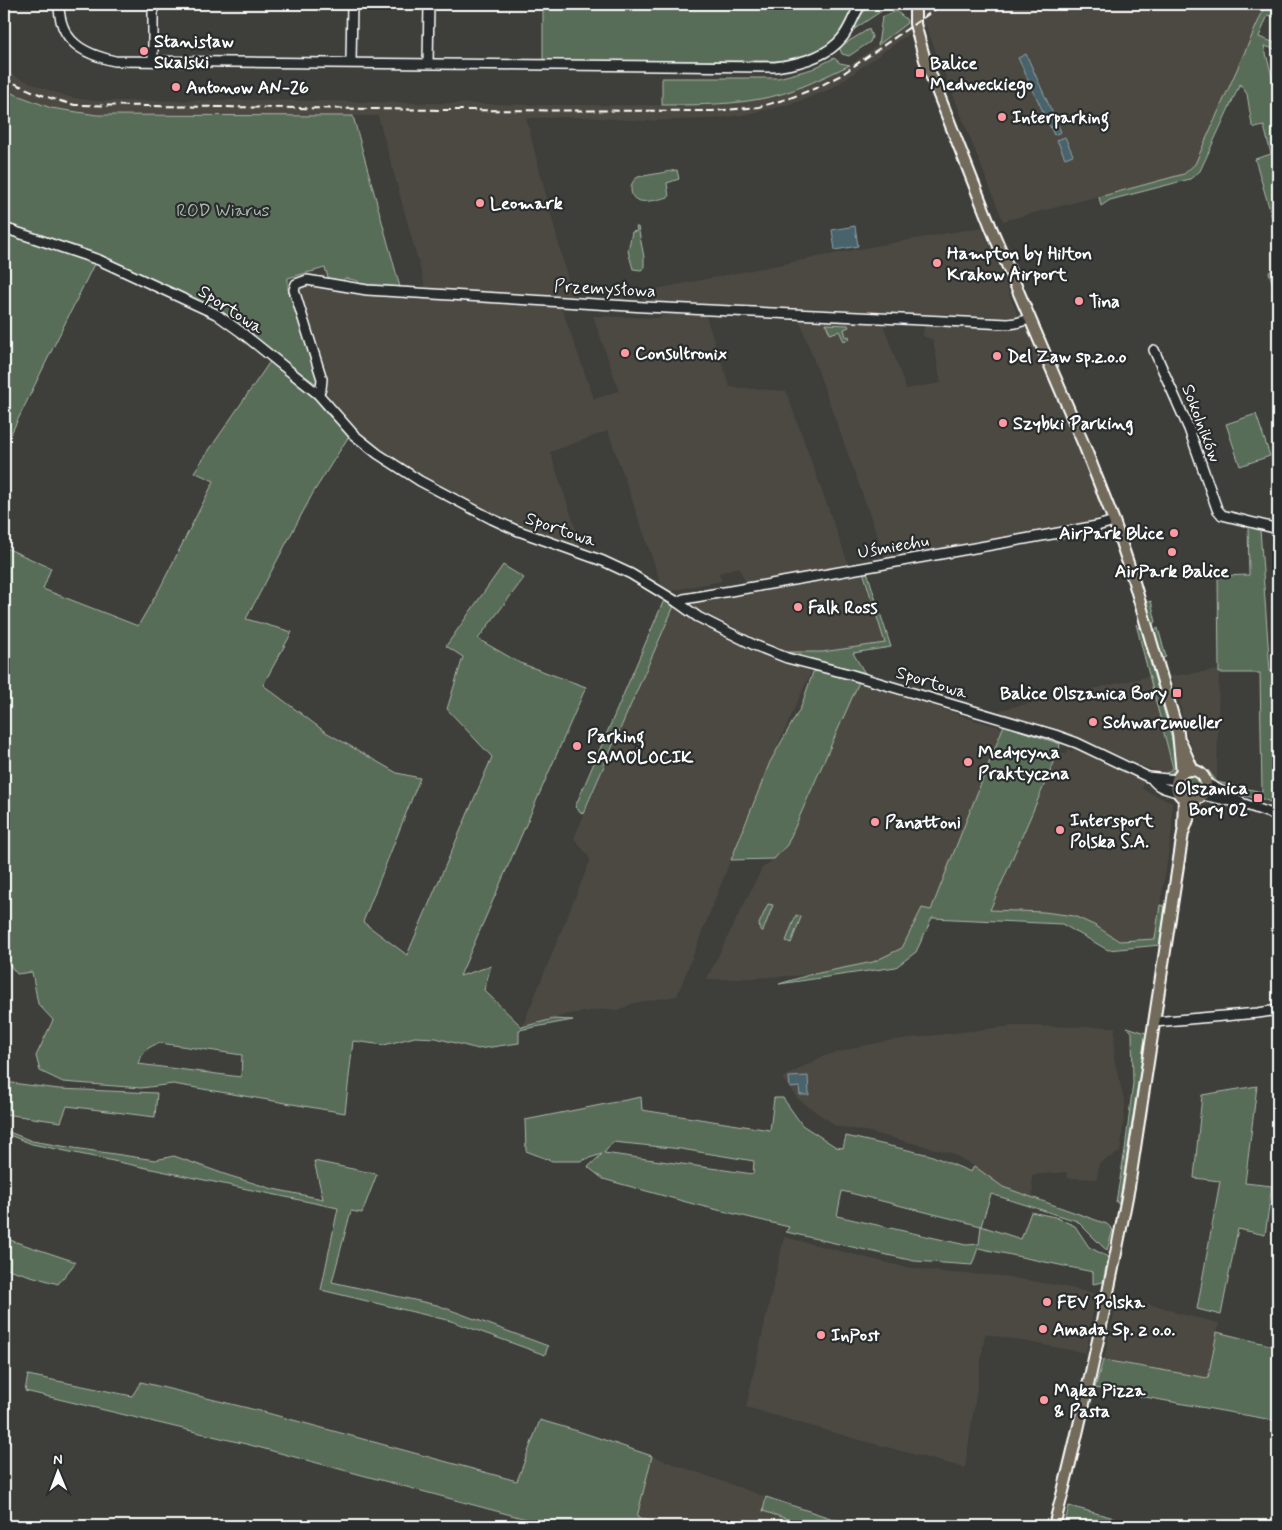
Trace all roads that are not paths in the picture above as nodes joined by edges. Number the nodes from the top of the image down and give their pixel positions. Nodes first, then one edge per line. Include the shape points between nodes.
1 (59, 4) edge
2 (153, 4) edge
3 (352, 4) edge
4 (429, 4) edge
5 (861, 4) edge
6 (908, 4) edge
7 (915, 4) edge
8 (914, 17) junction
9 (153, 61) junction
10 (351, 62) junction
11 (428, 63) junction
12 (4, 228) edge
13 (1030, 319) junction
14 (1154, 350) dead end
15 (318, 394) junction
16 (1114, 521) junction
17 (1278, 529) edge
18 (677, 602) junction
19 (1179, 740) junction
20 (1193, 770) junction
21 (1179, 777) junction
22 (1152, 779) junction
23 (1206, 783) junction
24 (1180, 795) junction
25 (1199, 798) junction
26 (1244, 804) junction
27 (1278, 816) edge
28 (1183, 833) junction
29 (1278, 1010) edge
30 (1154, 1022) junction
31 (1054, 1526) edge

1 - 9 street via 69,37 88,53 115,61
2 - 9 street
3 - 10 street
4 - 11 street
5 - 11 street via 838,43 805,62 789,66
6 - 8 main road
7 - 8 main road
8 - 13 main road via 925,60
9 - 10 street
10 - 11 street
12 - 15 street, Sportowa via 99,260 216,314
13 - 15 street, Przemysłowa via 1008,324 652,307 367,290 307,280 296,284 294,290 322,379
13 - 16 main road
14 - 17 street, Sokolników via 1189,429 1217,508 1222,515
15 - 18 street, Sportowa via 354,435 420,481 516,530 603,560
16 - 18 street, Uśmiechu
16 - 19 main road
18 - 22 street, Sportowa via 698,617 787,658 1077,742
19 - 20 main road
19 - 21 main road
20 - 21 main road
20 - 23 main road via 1202,775
21 - 22 street, Sportowa
21 - 24 main road via 1176,784
22 - 24 street, Sportowa via 1155,784
23 - 25 main road
23 - 26 street
24 - 25 main road
24 - 28 main road
25 - 26 street
25 - 28 main road
26 - 27 street
28 - 30 main road
29 - 30 street
30 - 31 main road via 1124,1211 1086,1396

